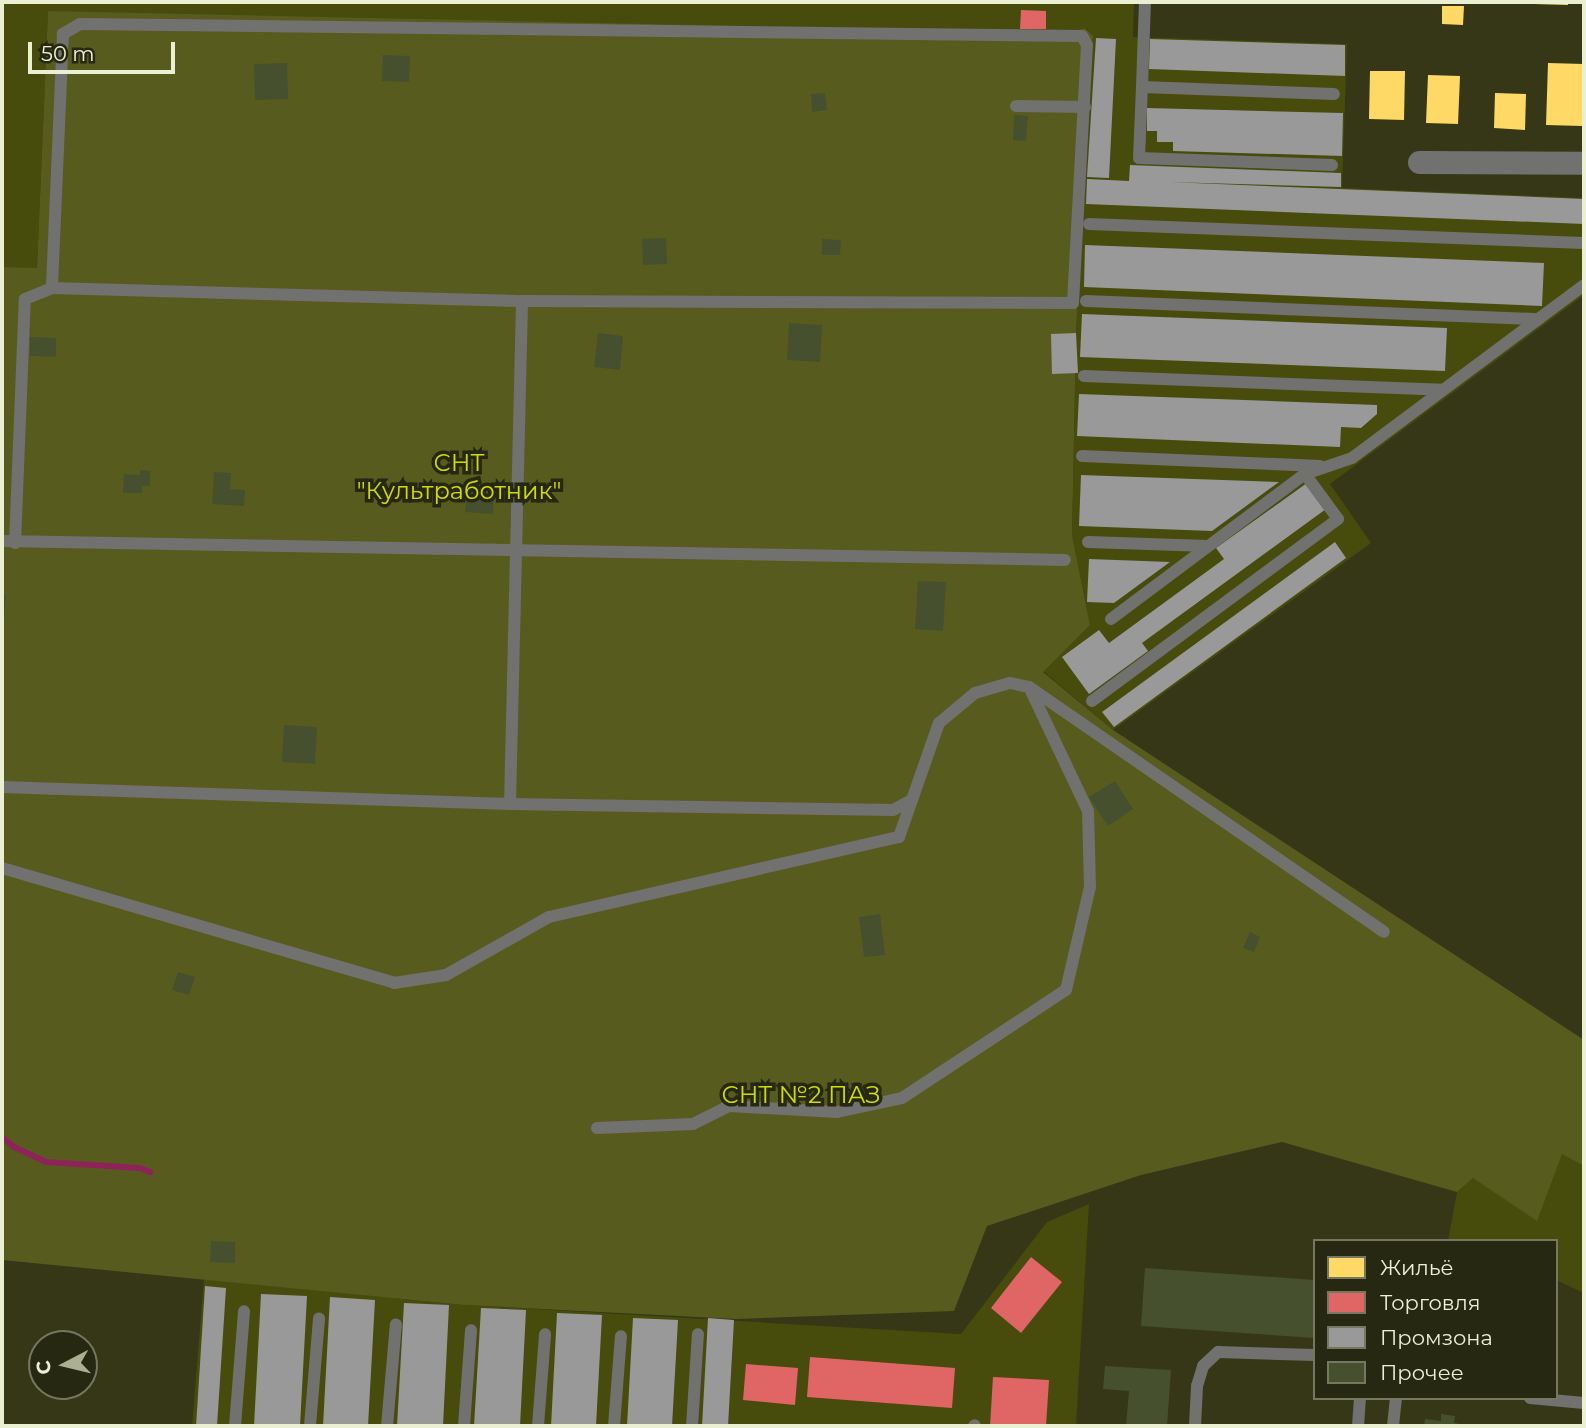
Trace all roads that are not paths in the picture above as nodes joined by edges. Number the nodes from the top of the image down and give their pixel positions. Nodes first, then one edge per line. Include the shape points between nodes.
1 (1145, 2) edge
2 (1142, 87) junction
3 (1334, 94) dead end
4 (1016, 106) dead end
5 (1085, 107) junction
6 (1419, 162) dead end
7 (1584, 163) edge
8 (1332, 165) dead end
9 (1089, 224) dead end
10 (1584, 243) edge
11 (1584, 285) edge
12 (52, 288) junction
13 (522, 301) junction
14 (1086, 301) dead end
15 (1539, 319) junction
16 (1084, 376) dead end
17 (1443, 390) junction
18 (1082, 456) dead end
19 (1329, 466) junction
20 (1305, 474) junction
21 (8, 542) edge
22 (1088, 542) dead end
23 (1208, 546) junction
24 (515, 551) junction
25 (1065, 560) dead end
26 (1111, 619) dead end
27 (1029, 687) junction
28 (1092, 701) dead end
29 (2, 787) edge
30 (912, 800) junction
31 (510, 804) junction
32 (2, 868) edge
33 (1384, 932) dead end
34 (597, 1128) dead end
35 (244, 1311) dead end
36 (319, 1318) dead end
37 (396, 1324) dead end
38 (471, 1330) dead end
39 (545, 1334) dead end
40 (698, 1334) dead end
41 (621, 1336) dead end
42 (1313, 1355) edge
43 (1360, 1400) edge
44 (1396, 1400) edge
45 (1552, 1400) edge
46 (1584, 1403) edge
47 (235, 1426) edge
48 (310, 1426) edge
49 (387, 1426) edge
50 (464, 1426) edge
51 (538, 1426) edge
52 (614, 1426) edge
53 (692, 1426) edge
54 (1195, 1426) edge
55 (1357, 1426) edge
56 (1394, 1426) edge

1 - 2 lane
2 - 3 lane
2 - 8 lane via 1139,158
4 - 5 lane
5 - 12 lane via 1087,44 1082,36 80,24 63,34
5 - 13 lane via 1073,303
6 - 7 street
9 - 10 lane
11 - 15 lane
12 - 13 lane
12 - 21 lane via 25,299
13 - 24 lane
14 - 15 lane
15 - 17 lane
16 - 17 lane
17 - 19 lane via 1352,458
18 - 19 lane
19 - 20 lane
20 - 23 lane
20 - 28 lane via 1338,519
21 - 24 lane
22 - 23 lane
23 - 26 lane
24 - 25 lane
24 - 31 lane
27 - 30 lane via 1010,683 975,693 939,723
27 - 33 lane
27 - 34 lane via 1088,811 1090,887 1066,990 902,1098 837,1112 729,1106 692,1124
29 - 31 lane
30 - 31 lane via 893,810
30 - 32 lane via 900,837 550,918 446,975 394,984
35 - 47 lane
36 - 48 lane
37 - 49 lane
38 - 50 lane
39 - 51 lane
40 - 53 lane
41 - 52 lane
42 - 54 lane via 1217,1352 1203,1366 1197,1386
43 - 55 lane
44 - 56 lane
45 - 46 lane

